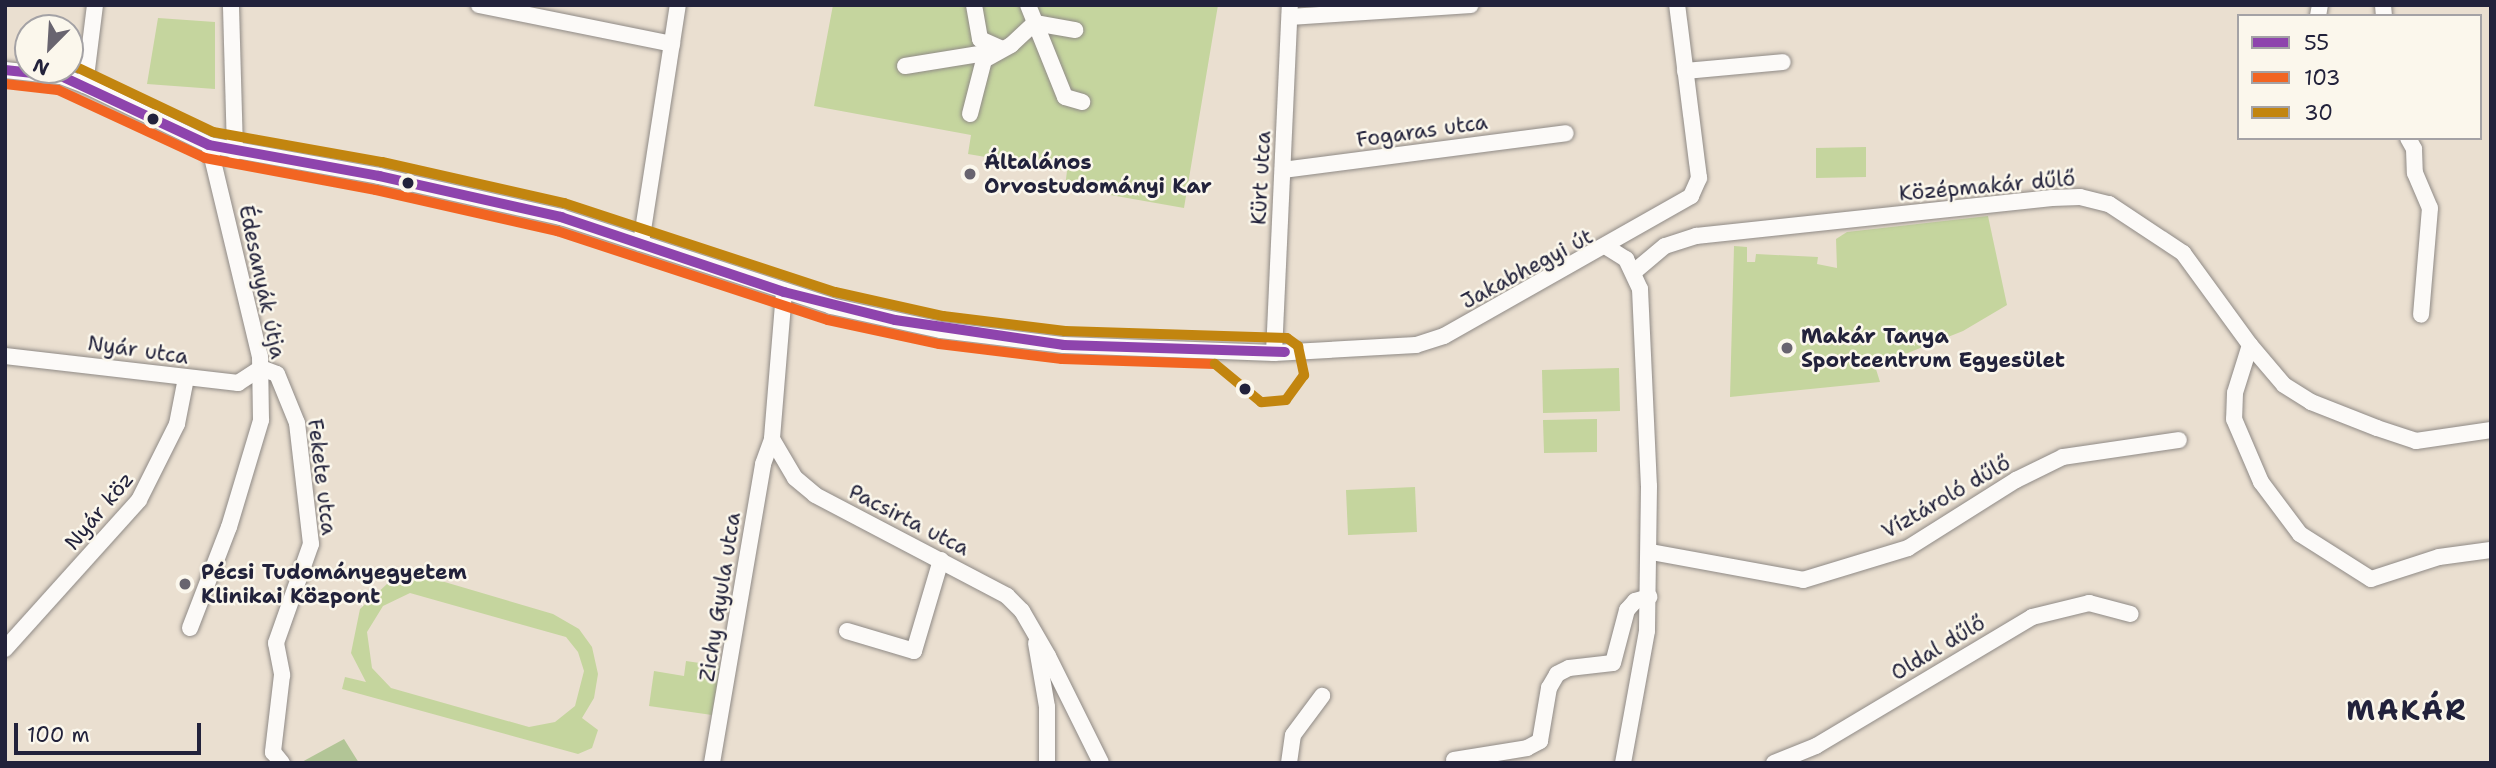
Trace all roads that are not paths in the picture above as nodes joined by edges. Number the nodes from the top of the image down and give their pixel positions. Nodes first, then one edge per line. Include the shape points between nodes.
1 (95, 5) edge
2 (479, 5) edge
3 (678, 5) edge
4 (974, 5) edge
5 (1028, 5) edge
6 (1471, 5) edge
7 (1677, 5) edge
8 (232, 7) dead end
9 (1290, 11) edge
10 (1035, 23) junction
11 (1075, 30) dead end
12 (1020, 37) junction
13 (1041, 39) junction
14 (672, 44) junction
15 (988, 52) junction
16 (1783, 62) dead end
17 (905, 66) dead end
18 (5, 70) edge
19 (1685, 71) junction
20 (85, 85) junction
21 (1082, 102) dead end
22 (970, 114) dead end
23 (1566, 133) dead end
24 (2409, 140) edge
25 (209, 145) junction
26 (235, 152) junction
27 (1283, 170) junction
28 (641, 243) junction
29 (1605, 246) junction
30 (1635, 271) junction
31 (784, 292) junction
32 (2421, 315) dead end
33 (2250, 345) junction
34 (1274, 353) junction
35 (5, 356) edge
36 (261, 368) junction
37 (186, 378) junction
38 (2491, 430) edge
39 (772, 439) junction
40 (2179, 440) dead end
41 (783, 460) junction
42 (763, 464) junction
43 (2491, 550) edge
44 (1651, 552) junction
45 (941, 560) junction
46 (1650, 597) junction
47 (2131, 614) dead end
48 (190, 628) dead end
49 (847, 631) dead end
50 (1035, 637) junction
51 (5, 649) edge
52 (1322, 696) dead end
53 (1454, 760) dead end
54 (282, 763) edge
55 (712, 763) edge
56 (1047, 763) edge
57 (1101, 763) edge
58 (1289, 763) edge
59 (1623, 763) edge
60 (1774, 763) edge

1 - 20 street
2 - 14 street
3 - 14 street
4 - 15 street via 975,28
5 - 10 street
6 - 9 street
7 - 19 street
8 - 26 street
9 - 27 street, Kürt utca
10 - 11 street
10 - 12 street
10 - 13 street
12 - 13 street
12 - 15 street
13 - 21 street via 1065,97
14 - 28 street
15 - 17 street
15 - 22 street
16 - 19 street
18 - 20 street, Jakabhegyi út via 61,76
19 - 29 street via 1699,178 1691,196
20 - 25 street, Jakabhegyi út
23 - 27 street, Fogaras utca
24 - 32 street via 2415,173 2430,208
25 - 26 street, Jakabhegyi út
25 - 36 street, Édesanyák útja
26 - 28 street, Jakabhegyi út via 379,176 561,217
27 - 34 street, Kürt utca
28 - 31 street, Jakabhegyi út
29 - 30 street, Jakabhegyi út
29 - 34 street, Jakabhegyi út via 1430,341
30 - 33 street, Középmakár dűlő via 1665,246 1696,236 2080,197 2109,204 2183,253
30 - 44 street via 1640,289
31 - 34 street, Jakabhegyi út via 941,330 1065,345
31 - 39 street
33 - 38 street, Középmakár dűlő via 2284,385 2311,402 2377,428 2416,441
33 - 43 street via 2235,393 2234,419 2261,482 2300,534 2371,579 2439,557
35 - 37 street, Nyár utca
36 - 37 street, Nyár utca via 238,383
36 - 48 street, Édesanyák útja via 261,420 229,527
36 - 54 street, Fekete utca via 277,374 298,424 311,544 276,643 282,675 273,752
37 - 51 street, Nyár köz via 177,424 139,500
39 - 41 street, Pacsirta utca
39 - 42 street, Zichy Gyula utca
40 - 44 street, Víztároló dűlő via 2063,457 2016,480 1908,548 1803,579
41 - 42 street
41 - 45 street, Pacsirta utca via 814,495
42 - 55 street, Zichy Gyula utca
44 - 46 street
45 - 49 street via 914,651
45 - 50 street, Pacsirta utca via 1007,596 1022,611
46 - 53 street via 1635,601 1627,610 1613,663 1569,668 1557,674 1549,688 1540,741 1527,748
46 - 59 street
47 - 60 street, Oldal dűlő via 2089,603 2032,617 1816,746
50 - 56 street via 1047,707
50 - 57 street, Pacsirta utca
52 - 58 street via 1293,736

